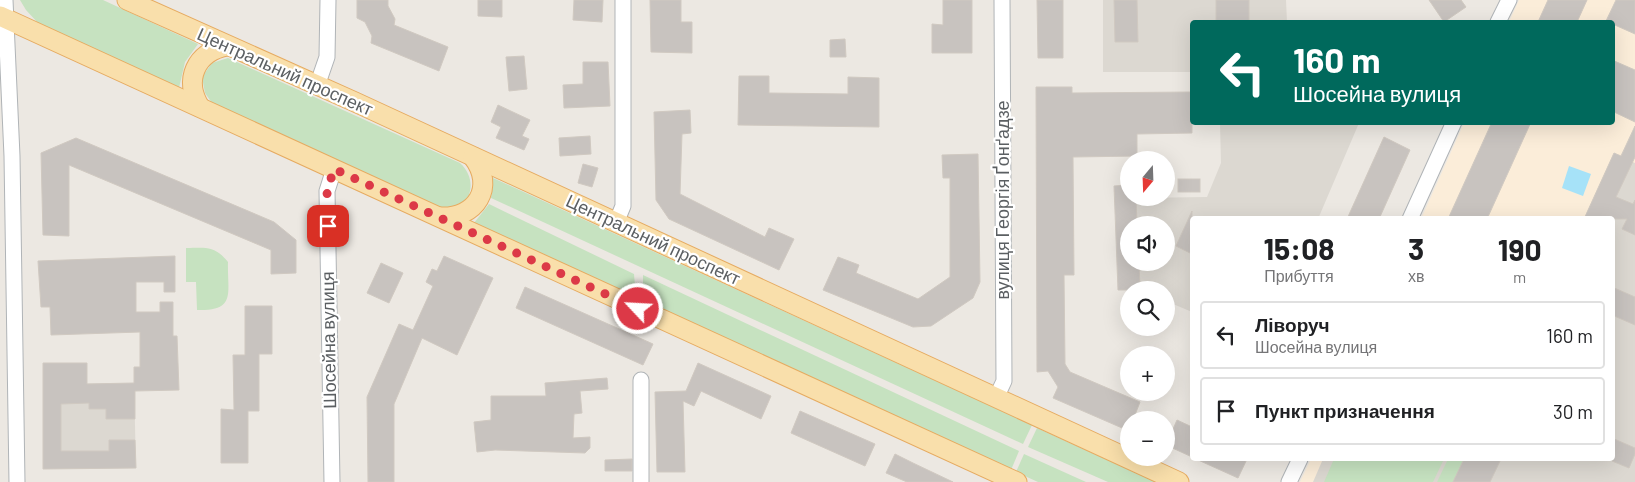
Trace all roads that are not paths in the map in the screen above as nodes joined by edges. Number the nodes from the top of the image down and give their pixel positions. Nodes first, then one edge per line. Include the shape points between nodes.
1 (5, 0) edge
2 (126, 0) edge
3 (328, 0) edge
4 (623, 0) edge
5 (1002, 0) edge
6 (1509, 0) edge
7 (3, 17) edge
8 (1499, 20) edge
9 (227, 46) junction
10 (317, 86) junction
11 (200, 107) junction
12 (1453, 125) edge
13 (472, 158) junction
14 (334, 169) junction
15 (1411, 216) edge
16 (440, 217) junction
17 (616, 223) junction
18 (641, 380) dead end
19 (996, 398) junction
20 (1299, 461) edge
21 (17, 482) edge
22 (332, 482) edge
23 (641, 482) edge
24 (1017, 482) edge
25 (1179, 482) edge
26 (1289, 482) edge

1 - 7 street
2 - 9 main road, Центральний проспект
3 - 10 street via 327,57
4 - 17 street via 623,206
5 - 19 street, вулиця Георгія Ґонґадзе via 1004,381
6 - 8 street
7 - 11 main road
7 - 21 street via 13,165
9 - 10 main road, Центральний проспект
9 - 11 main road via 208,52 195,67 192,88
10 - 13 main road, Центральний проспект
11 - 14 main road
12 - 15 street
13 - 16 main road via 483,180 480,197 464,213
13 - 17 main road, Центральний проспект
14 - 16 main road
14 - 22 street, Шосейна вулиця via 327,191
16 - 24 main road
17 - 19 main road, Центральний проспект
18 - 23 street
19 - 25 main road, Центральний проспект
20 - 26 street

